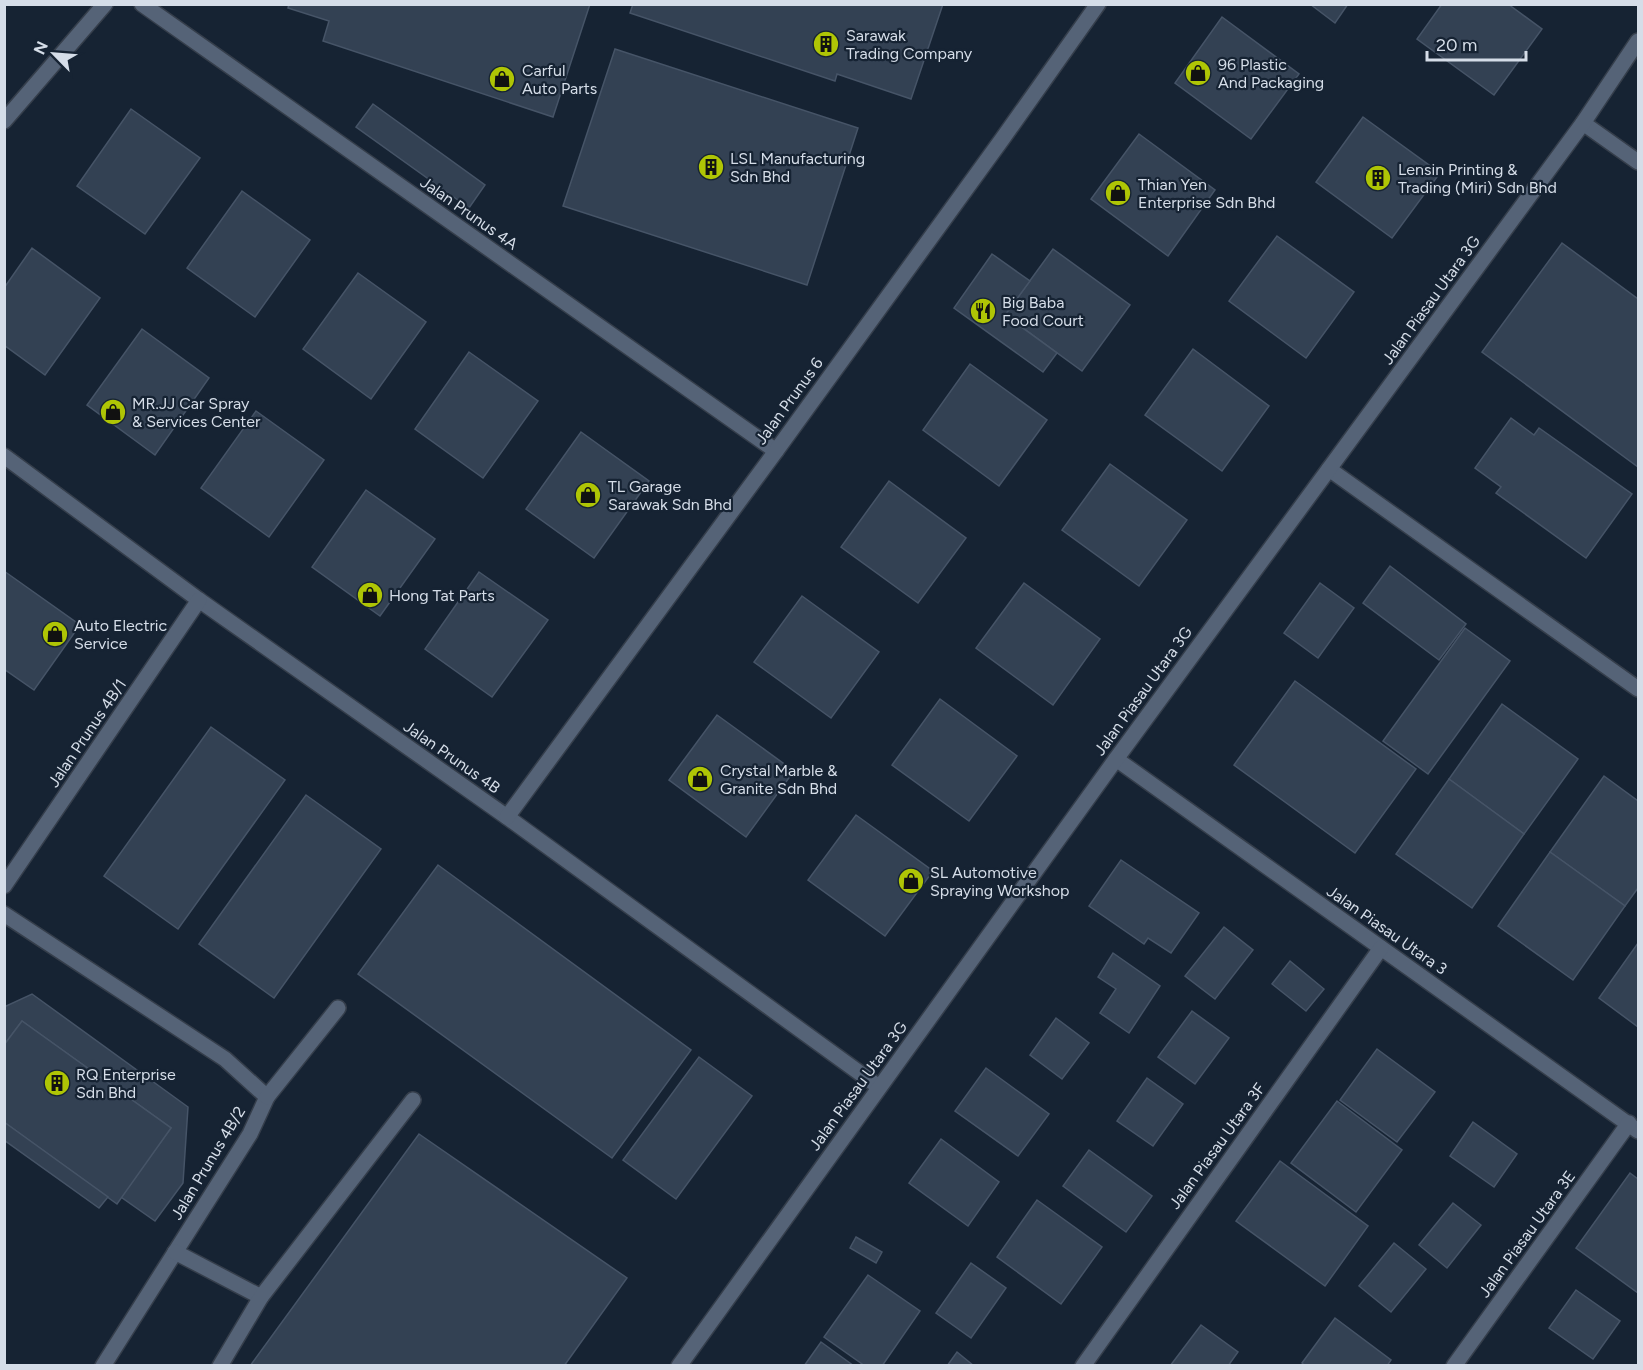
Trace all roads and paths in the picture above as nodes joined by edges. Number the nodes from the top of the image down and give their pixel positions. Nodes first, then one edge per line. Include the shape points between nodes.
1 (105, 4) edge
2 (142, 4) edge
3 (1098, 4) edge
4 (1638, 41) edge
5 (4, 121) edge
6 (1583, 123) junction
7 (1638, 162) edge
8 (776, 451) junction
9 (4, 456) edge
10 (1329, 469) junction
11 (199, 600) junction
12 (1638, 689) edge
13 (1116, 759) junction
14 (507, 817) junction
15 (4, 886) edge
16 (4, 914) edge
17 (1381, 948) junction
18 (338, 1008) dead end
19 (879, 1087) junction
20 (267, 1097) junction
21 (413, 1100) dead end
22 (1634, 1127) edge
23 (175, 1252) junction
24 (261, 1297) junction
25 (103, 1365) edge
26 (220, 1365) edge
27 (679, 1365) edge
28 (1083, 1365) edge
29 (1454, 1365) edge

1 - 5 street
2 - 8 street, Jalan Prunus 4A
3 - 8 street, Jalan Prunus 6
4 - 6 street, Jalan Piasau Utara 3G
6 - 7 street
6 - 10 street, Jalan Piasau Utara 3G
8 - 14 street, Jalan Prunus 6
9 - 11 street, Jalan Prunus 4B
10 - 12 street
10 - 13 street, Jalan Piasau Utara 3G
11 - 14 street, Jalan Prunus 4B
11 - 15 street, Jalan Prunus 4B/1
13 - 17 street, Jalan Piasau Utara 3
13 - 19 street, Jalan Piasau Utara 3G
14 - 19 street, Jalan Prunus 4B
16 - 20 street, Jalan Prunus 4B/2 via 225,1059
17 - 22 street, Jalan Piasau Utara 3
17 - 28 street, Jalan Piasau Utara 3F
18 - 20 street
19 - 27 street, Jalan Piasau Utara 3G
20 - 23 street, Jalan Prunus 4B/2 via 250,1134
21 - 24 street
22 - 29 street, Jalan Piasau Utara 3E
23 - 24 street
23 - 25 street, Jalan Prunus 4B/2
24 - 26 street

